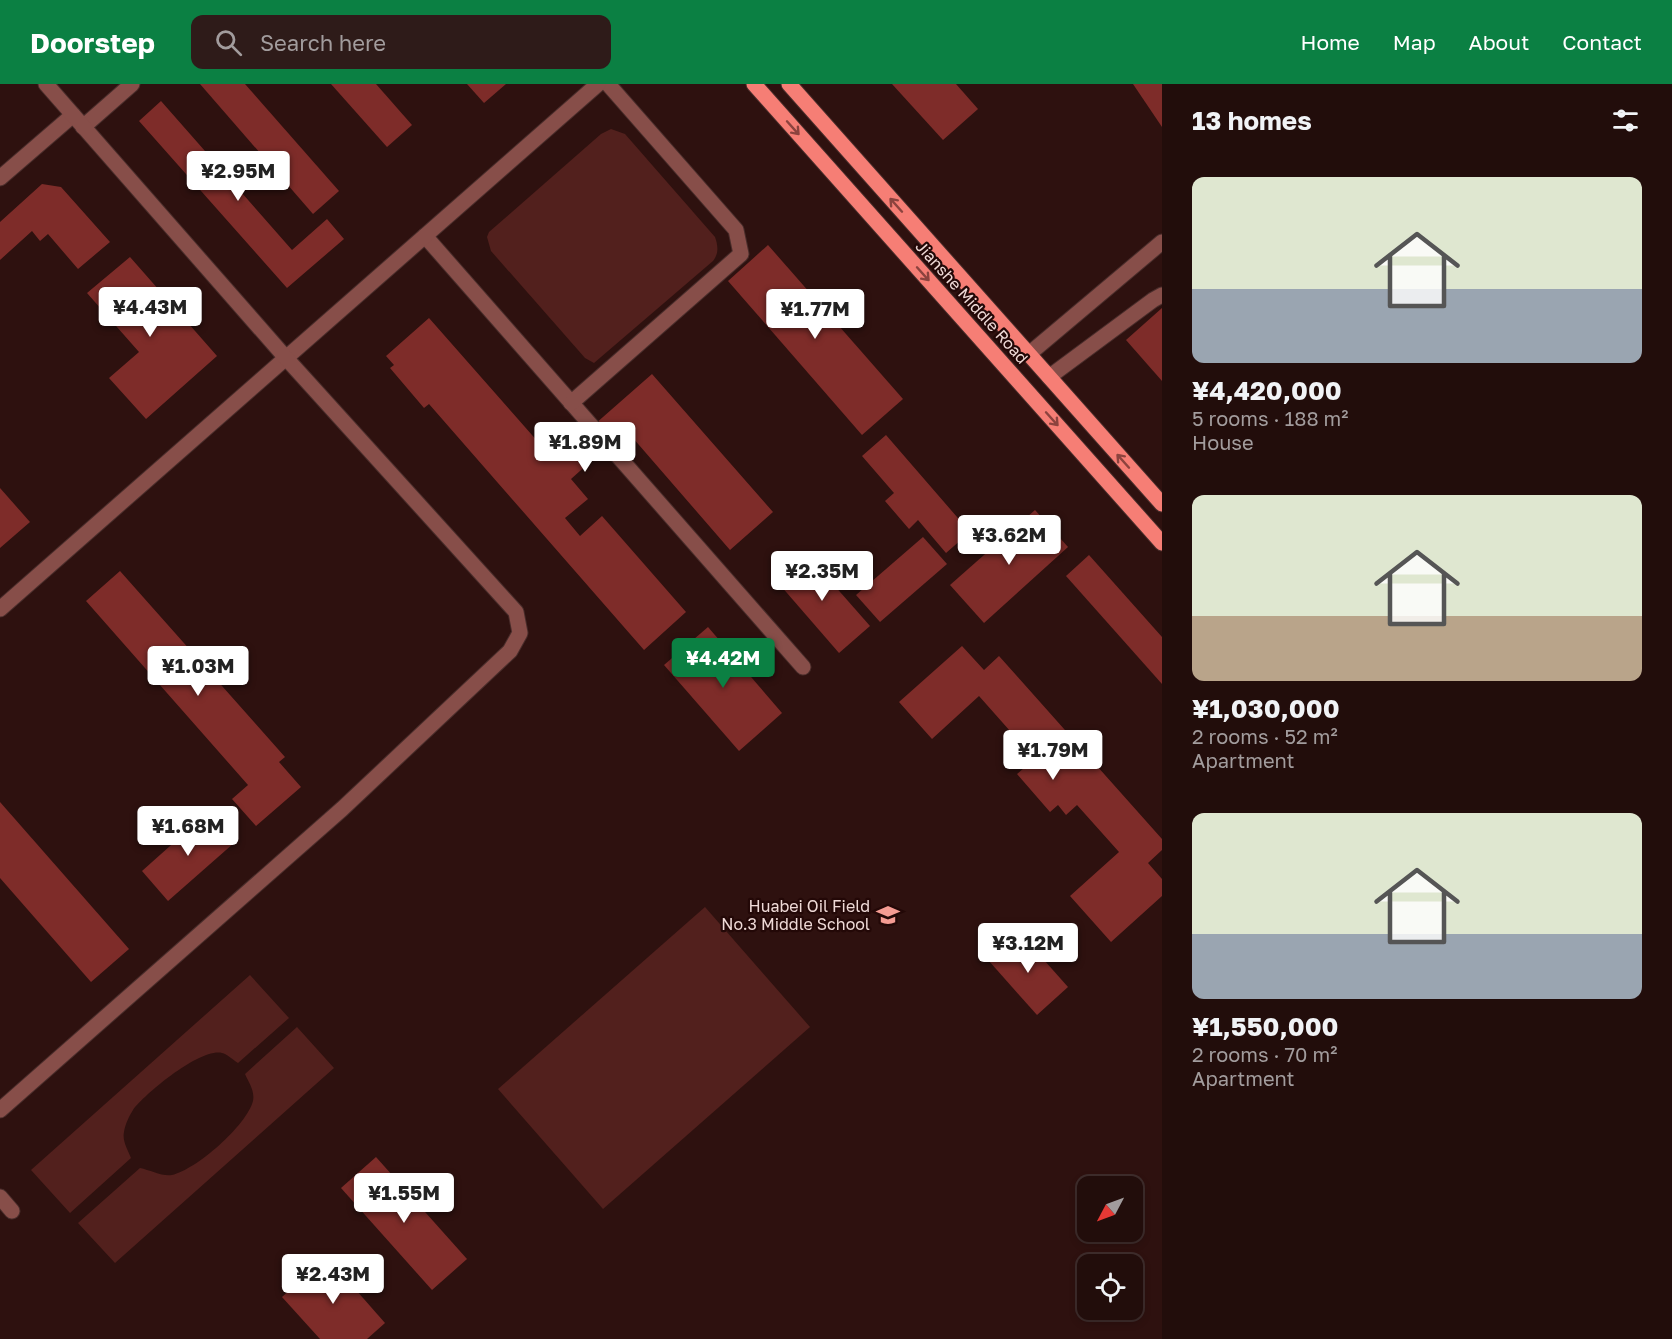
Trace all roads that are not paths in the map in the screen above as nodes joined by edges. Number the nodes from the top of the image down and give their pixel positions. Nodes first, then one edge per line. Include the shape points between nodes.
1 (46, 84) edge
2 (132, 84) edge
3 (598, 84) edge
4 (608, 84) edge
5 (754, 84) edge
6 (789, 84) edge
7 (78, 121) junction
8 (0, 178) edge
9 (425, 236) junction
10 (1162, 242) edge
11 (1162, 295) edge
12 (1029, 354) junction
13 (286, 358) junction
14 (1049, 377) junction
15 (571, 403) junction
16 (1162, 504) edge
17 (1162, 543) edge
18 (0, 609) edge
19 (803, 667) dead end
20 (0, 1110) edge
21 (0, 1197) edge
22 (12, 1211) dead end

1 - 7 lane
2 - 7 lane
3 - 9 lane
4 - 15 lane via 736,230 741,254
5 -> 17 main road, Jianshe Middle Road
12 -> 6 main road, Jianshe Middle Road
7 - 8 lane
7 - 13 lane
9 - 13 lane
9 - 15 lane
10 - 12 lane
11 - 14 lane
12 - 14 main road, Jianshe Middle Road
13 - 18 lane
13 - 20 lane via 516,612 520,633 510,651 342,809
16 -> 14 main road, Jianshe Middle Road
15 - 19 lane
21 - 22 lane

